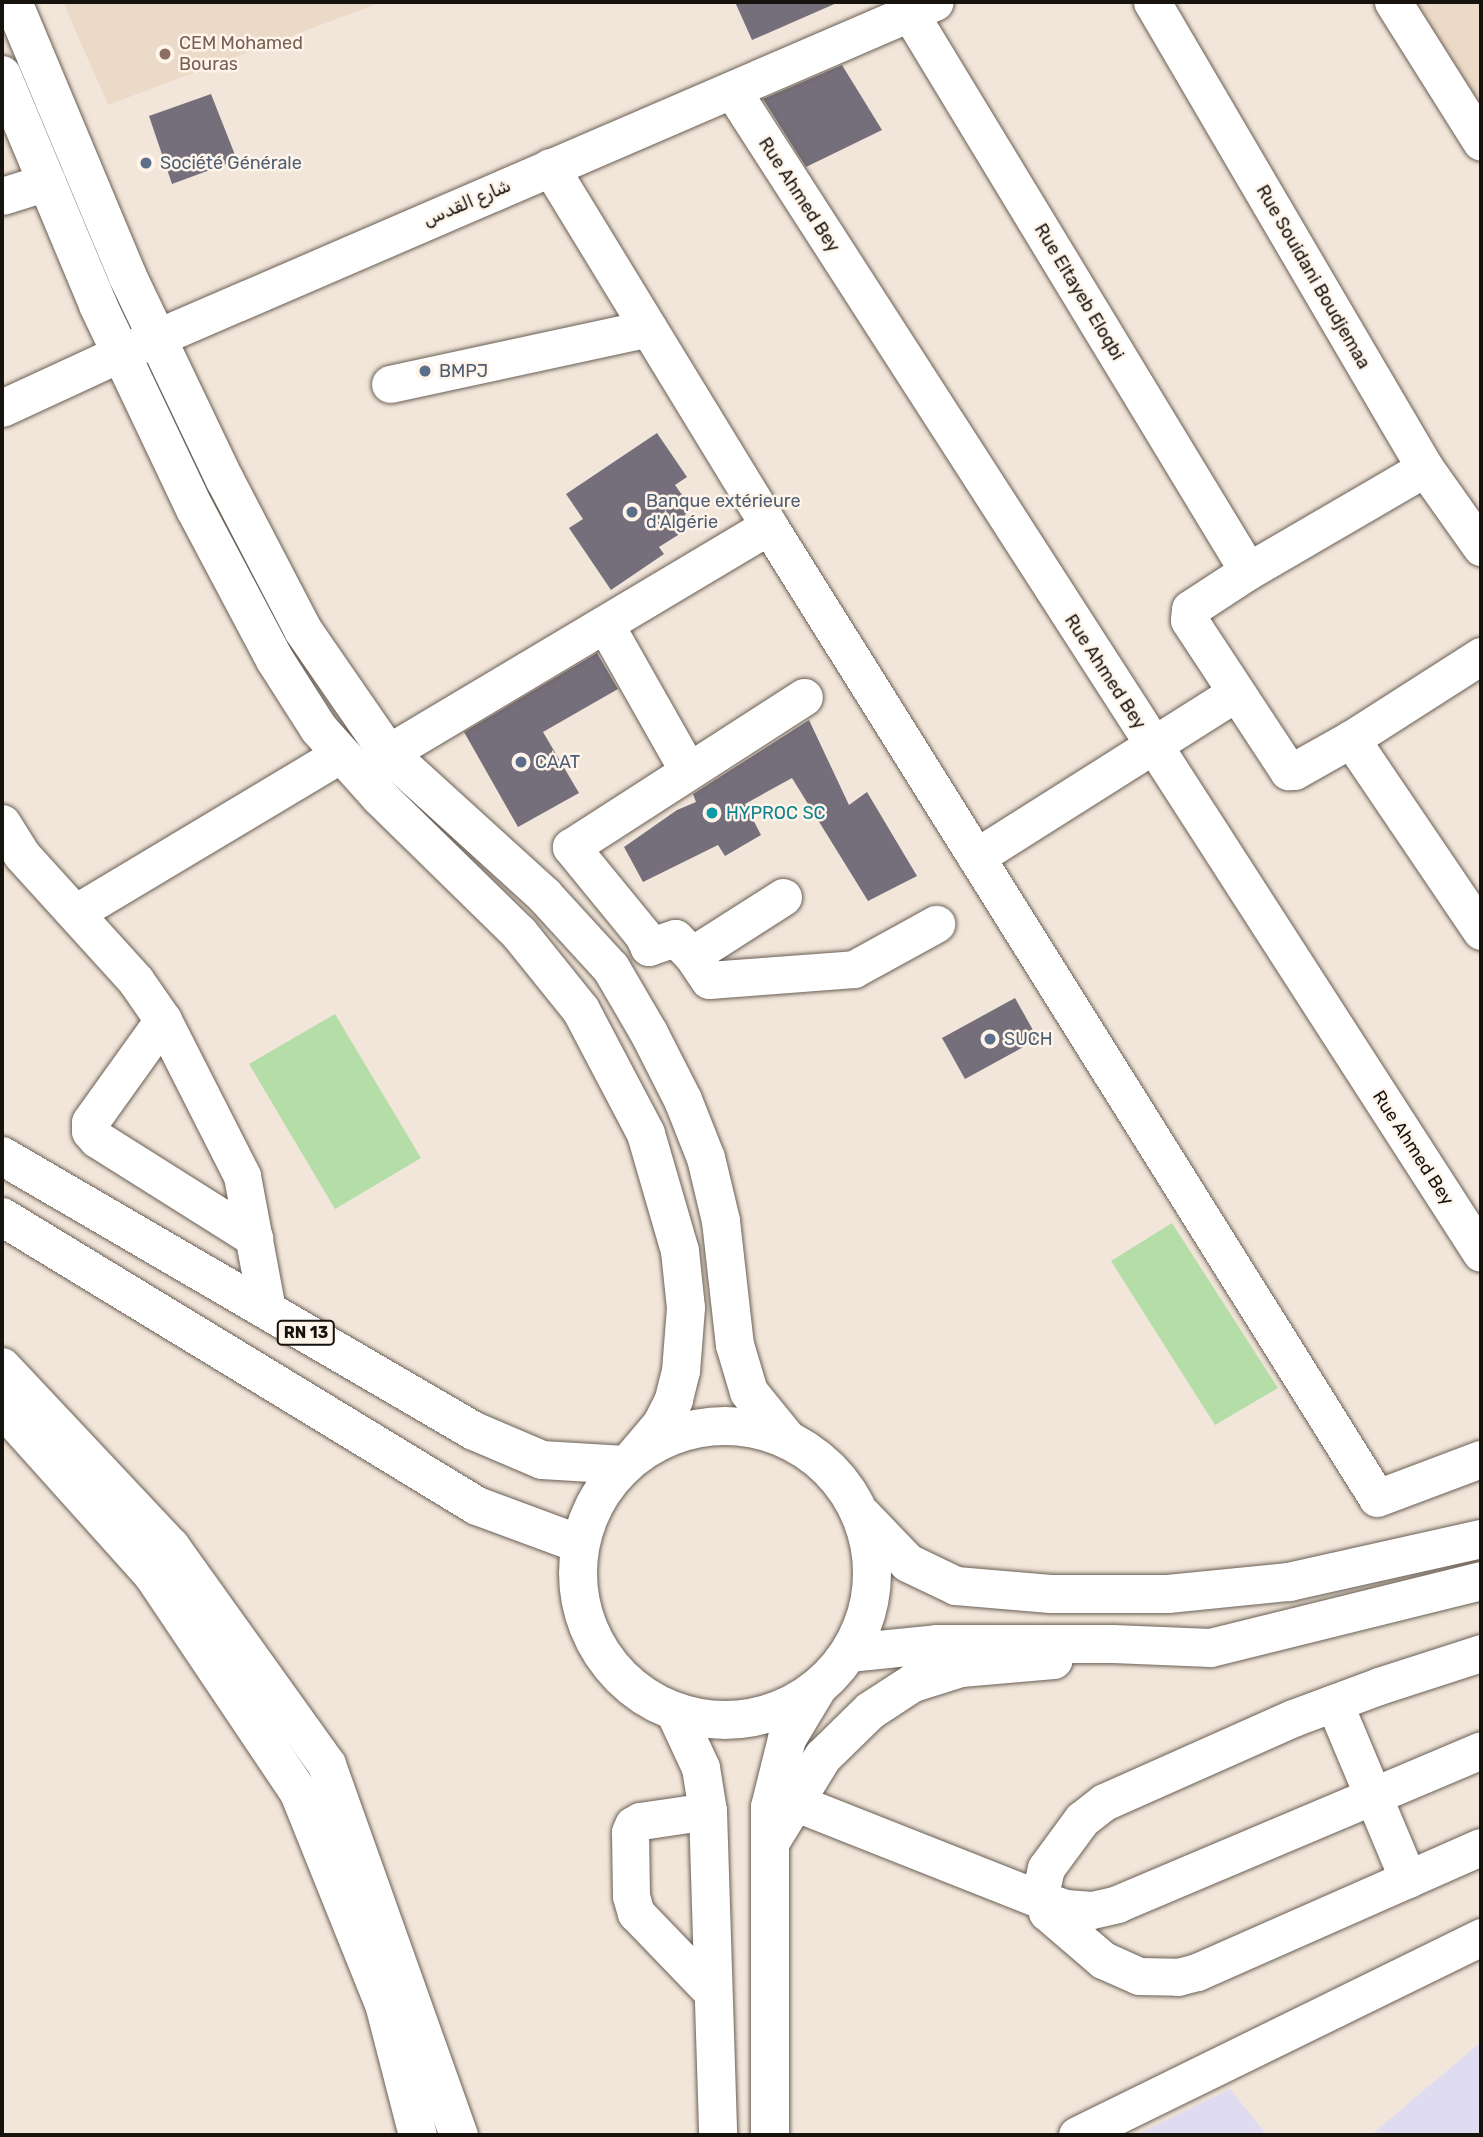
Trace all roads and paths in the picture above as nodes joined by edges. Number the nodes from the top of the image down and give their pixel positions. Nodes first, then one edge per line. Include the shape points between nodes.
1 (13, 2) edge
2 (1152, 2) edge
3 (1393, 2) edge
4 (916, 5) edge
5 (867, 14) edge
6 (2, 75) edge
7 (732, 90) junction
8 (1481, 142) edge
9 (550, 167) junction
10 (47, 182) junction
11 (2, 196) edge
12 (648, 328) junction
13 (157, 337) junction
14 (121, 353) junction
15 (390, 384) dead end
16 (2, 408) edge
17 (1425, 467) junction
18 (769, 526) junction
19 (1481, 546) edge
20 (1248, 571) junction
21 (605, 624) junction
22 (1481, 656) edge
23 (1235, 693) junction
24 (804, 697) dead end
25 (1350, 739) junction
26 (1152, 745) junction
27 (388, 753) junction
28 (341, 754) junction
29 (688, 771) junction
30 (2, 823) edge
31 (498, 851) junction
32 (976, 857) junction
33 (473, 887) junction
34 (783, 897) dead end
35 (75, 913) junction
36 (936, 924) dead end
37 (1481, 931) edge
38 (692, 955) junction
39 (163, 1020) junction
40 (2, 1156) edge
41 (2, 1217) edge
42 (254, 1238) junction
43 (1481, 1253) edge
44 (267, 1310) junction
45 (2, 1367) edge
46 (2, 1407) edge
47 (788, 1440) junction
48 (1481, 1459) edge
49 (630, 1461) junction
50 (860, 1513) junction
51 (1481, 1539) edge
52 (580, 1544) junction
53 (1481, 1581) edge
54 (1211, 1648) junction
55 (849, 1653) junction
56 (1481, 1653) edge
57 (817, 1689) junction
58 (1334, 1703) junction
59 (676, 1712) junction
60 (1481, 1750) edge
61 (1372, 1795) junction
62 (794, 1802) junction
63 (708, 1811) junction
64 (769, 1843) junction
65 (1481, 1847) edge
66 (1408, 1880) junction
67 (1042, 1900) junction
68 (1481, 1937) edge
69 (712, 1992) junction
70 (767, 2050) junction
71 (714, 2052) junction
72 (716, 2133) edge
73 (770, 2134) edge
74 (418, 2135) edge
75 (459, 2135) edge
76 (1077, 2135) edge

1 - 13 main road
2 - 17 street, Rue Souidani Boudjemaa
3 - 8 street
4 - 5 street, شارع القدس
4 - 20 street, Rue Eltayeb Eloqbi
5 - 7 street, شارع القدس
6 - 10 main road
7 - 9 street, شارع القدس
7 - 26 street, Rue Ahmed Bey
9 - 12 street
9 - 13 street, شارع القدس
10 - 11 street
10 - 14 main road
12 - 15 street
12 - 18 street
13 - 14 street, شارع القدس
13 - 27 main road via 303,630
14 - 16 street, شارع القدس
14 - 28 main road via 195,509 275,660 319,729
17 - 19 street, Rue Souidani Boudjemaa
17 - 20 street
18 - 21 street
18 - 32 street
20 - 23 street via 1188,613
21 - 27 street
21 - 29 street
22 - 25 street
23 - 25 street via 1288,771
23 - 26 street
24 - 29 street
25 - 37 street
26 - 32 street
26 - 43 street, Rue Ahmed Bey
27 - 31 main road
28 - 33 main road
28 - 35 street
29 - 38 street via 571,847 649,947 675,938
30 - 35 street via 21,854
31 - 33 main road
31 - 47 main road via 611,968 683,1100 706,1158 721,1221 734,1345 749,1392
32 - 48 street via 1377,1498
33 - 49 main road via 519,933 581,1010 646,1134 664,1190 680,1251 685,1296 681,1371 662,1424
34 - 38 street
35 - 39 street via 136,981
36 - 38 street via 854,969 709,980
39 - 42 street via 243,1176
39 - 42 street via 90,1122 90,1131
40 - 44 main road, RN 13
41 - 52 main road via 477,1506
42 - 44 street
44 - 49 main road, RN 13 via 485,1436 542,1460
45 - 75 main road via 171,1547 327,1765
46 - 74 main road via 152,1574 299,1793 384,2004
47 - 49 main road via 750,1428 709,1427 670,1437
47 - 50 main road via 842,1483
49 - 52 main road via 589,1514
50 - 51 main road via 908,1563 957,1586 1051,1594 1168,1594 1289,1582
50 - 55 main road via 872,1560 869,1609
52 - 59 main road via 578,1586 587,1626 608,1663 638,1692
53 - 54 main road
54 - 55 main road via 937,1644
54 - 62 main road via 984,1665 914,1683 870,1711 823,1757
55 - 57 main road
56 - 58 street
57 - 59 main road via 773,1713 724,1721
57 - 64 main road via 787,1739 770,1807
58 - 61 street
58 - 67 street via 1092,1810 1046,1868
59 - 63 main road via 701,1768
60 - 61 street
61 - 66 street
61 - 67 street via 1103,1908 1065,1908
62 - 64 main road
62 - 67 street
63 - 69 main road
63 - 69 street via 640,1821 629,1832 631,1896 636,1913
64 - 70 main road
65 - 66 street
66 - 67 street via 1197,1972 1158,1978 1103,1961 1047,1912
68 - 76 street
69 - 71 main road
70 - 71 main road
70 - 73 main road
71 - 72 main road

